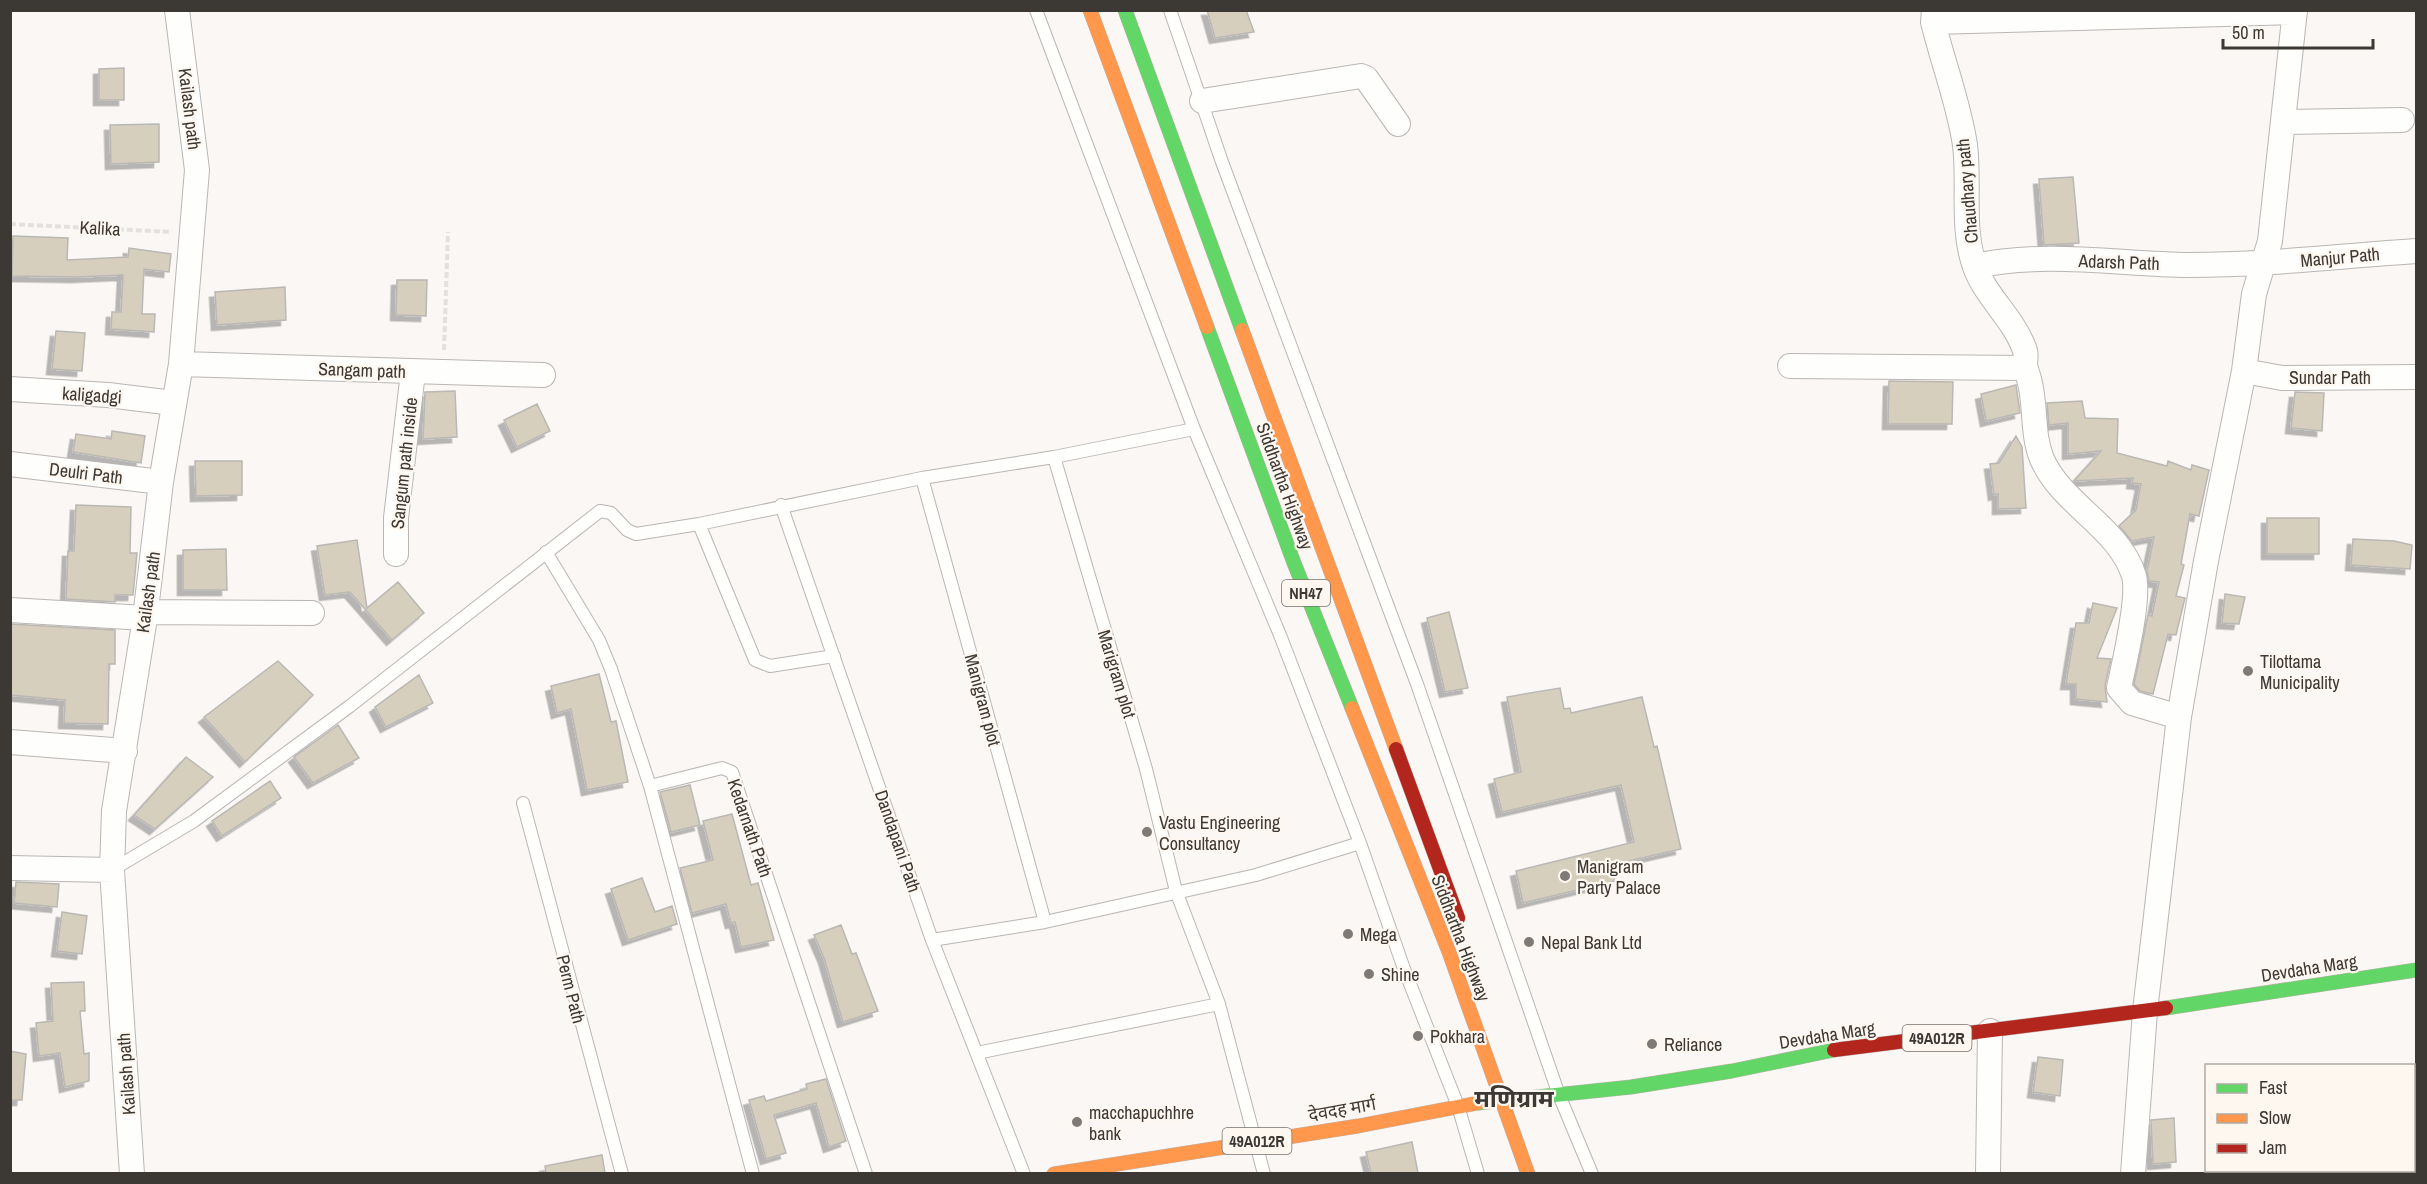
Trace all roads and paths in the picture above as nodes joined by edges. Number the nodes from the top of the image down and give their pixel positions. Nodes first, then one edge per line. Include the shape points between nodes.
1 (177, 10) edge
2 (1036, 10) edge
3 (1090, 10) edge
4 (1125, 10) edge
5 (1170, 10) edge
6 (2295, 11) edge
7 (1934, 16) edge
8 (1202, 101) junction
9 (2402, 120) dead end
10 (2283, 122) junction
11 (1398, 124) dead end
12 (10, 224) edge
13 (448, 232) dead end
14 (190, 233) junction
15 (2416, 251) edge
16 (2263, 263) junction
17 (1975, 266) junction
18 (181, 364) junction
19 (1790, 366) dead end
20 (2025, 368) junction
21 (2244, 371) junction
22 (413, 372) junction
23 (443, 372) junction
24 (543, 375) dead end
25 (2416, 377) edge
26 (10, 389) edge
27 (173, 403) junction
28 (1194, 429) junction
29 (1054, 457) junction
30 (10, 464) edge
31 (922, 478) junction
32 (161, 482) junction
33 (781, 505) junction
34 (699, 524) junction
35 (546, 552) junction
36 (396, 554) dead end
37 (10, 610) edge
38 (312, 613) dead end
39 (146, 615) junction
40 (834, 656) junction
41 (2179, 717) junction
42 (10, 742) edge
43 (125, 751) junction
44 (650, 786) junction
45 (523, 803) dead end
46 (1360, 843) junction
47 (10, 868) edge
48 (112, 870) junction
49 (1176, 891) junction
50 (1045, 922) junction
51 (1463, 931) dead end
52 (932, 940) junction
53 (2416, 970) edge
54 (1219, 1004) junction
55 (2145, 1011) junction
56 (1990, 1031) junction
57 (977, 1053) junction
58 (1559, 1095) junction
59 (1503, 1099) junction
60 (1458, 1106) junction
61 (1254, 1141) junction
62 (1114, 1169) edge
63 (132, 1173) edge
64 (622, 1173) edge
65 (753, 1173) edge
66 (866, 1173) edge
67 (1023, 1173) edge
68 (1054, 1173) edge
69 (1264, 1173) edge
70 (1478, 1173) edge
71 (1528, 1173) edge
72 (1592, 1173) edge
73 (1988, 1173) edge
74 (2133, 1173) edge

1 - 14 street, Kailash path via 196,159
2 - 28 lane
3 - 59 main road, Siddhartha Highway / NH47 via 1294,563 1449,952
4 - 51 main road, Siddhartha Highway / NH47
5 - 8 lane
6 - 7 street
6 - 10 street
7 - 17 street, Chaudhary path via 1963,137 1965,213
8 - 11 street via 1361,76
8 - 58 lane via 1417,684
9 - 10 street
10 - 16 street via 2270,241
12 - 14 path, Kalika
13 - 23 path
14 - 18 street, Kailash path
15 - 16 street, Manjur Path
16 - 17 street, Adarsh Path via 2188,265 2053,260
16 - 21 street via 2254,294
17 - 20 street, Chaudhary path via 1987,292 2025,349
18 - 22 street, Sangam path
18 - 27 street, Kailash path
19 - 20 street
20 - 41 street, Chaudhary path via 2042,459 2057,484 2115,543 2134,577 2132,624 2119,688 2132,703
21 - 25 street, Sundar Path via 2282,378
21 - 41 street
22 - 23 street, Sangam path
22 - 36 street, Sangum path inside via 396,518
23 - 24 street, Sangam path
26 - 27 street, kaligadgi
27 - 32 street, Kailash path
28 - 29 lane
28 - 46 lane via 1280,635
29 - 31 lane
29 - 49 lane, Marigram plot via 1146,769
30 - 32 street, Deulri Path
31 - 33 lane
31 - 50 lane, Manigram plot
32 - 39 street, Kailash path
33 - 34 lane
33 - 40 lane, Dandapani Path
34 - 35 lane via 636,534 611,513 600,512
34 - 40 lane via 755,660 770,666
35 - 44 lane via 599,640
35 - 48 lane via 369,692 194,822
37 - 39 street
38 - 39 street
39 - 43 street, Kailash path
40 - 52 lane, Dandapani Path
41 - 55 street
42 - 43 street
43 - 48 street, Kailash path via 114,811
44 - 65 lane
44 - 66 lane, Kedarnath Path via 722,768 732,772
45 - 64 lane, Perm Path
46 - 49 lane via 1256,876
46 - 60 lane
47 - 48 street
48 - 63 street, Kailash path
49 - 50 lane
49 - 54 lane, Marigram plot
50 - 52 lane
52 - 57 lane, Dandapani Path
53 - 55 main road, Devdaha Marg / 49A012R
54 - 57 lane
54 - 61 lane, Marigram plot
55 - 56 main road, Devdaha Marg / 49A012R
55 - 74 street
56 - 58 main road, Devdaha Marg / 49A012R via 1821,1052 1732,1071
56 - 73 street
57 - 67 lane, Dandapani Path
58 - 59 main road, Devdaha Marg / 49A012R
58 - 72 lane
59 - 60 main road, Devdaha Marg / 49A012R
59 - 71 main road, Siddhartha Highway / NH47
60 - 61 main road, देवदह मार्ग / 49A012R
60 - 70 lane
61 - 62 main road, देवदह मार्ग / 49A012R
61 - 69 lane, Marigram plot
62 - 68 main road, देवदह मार्ग / 49A012R

